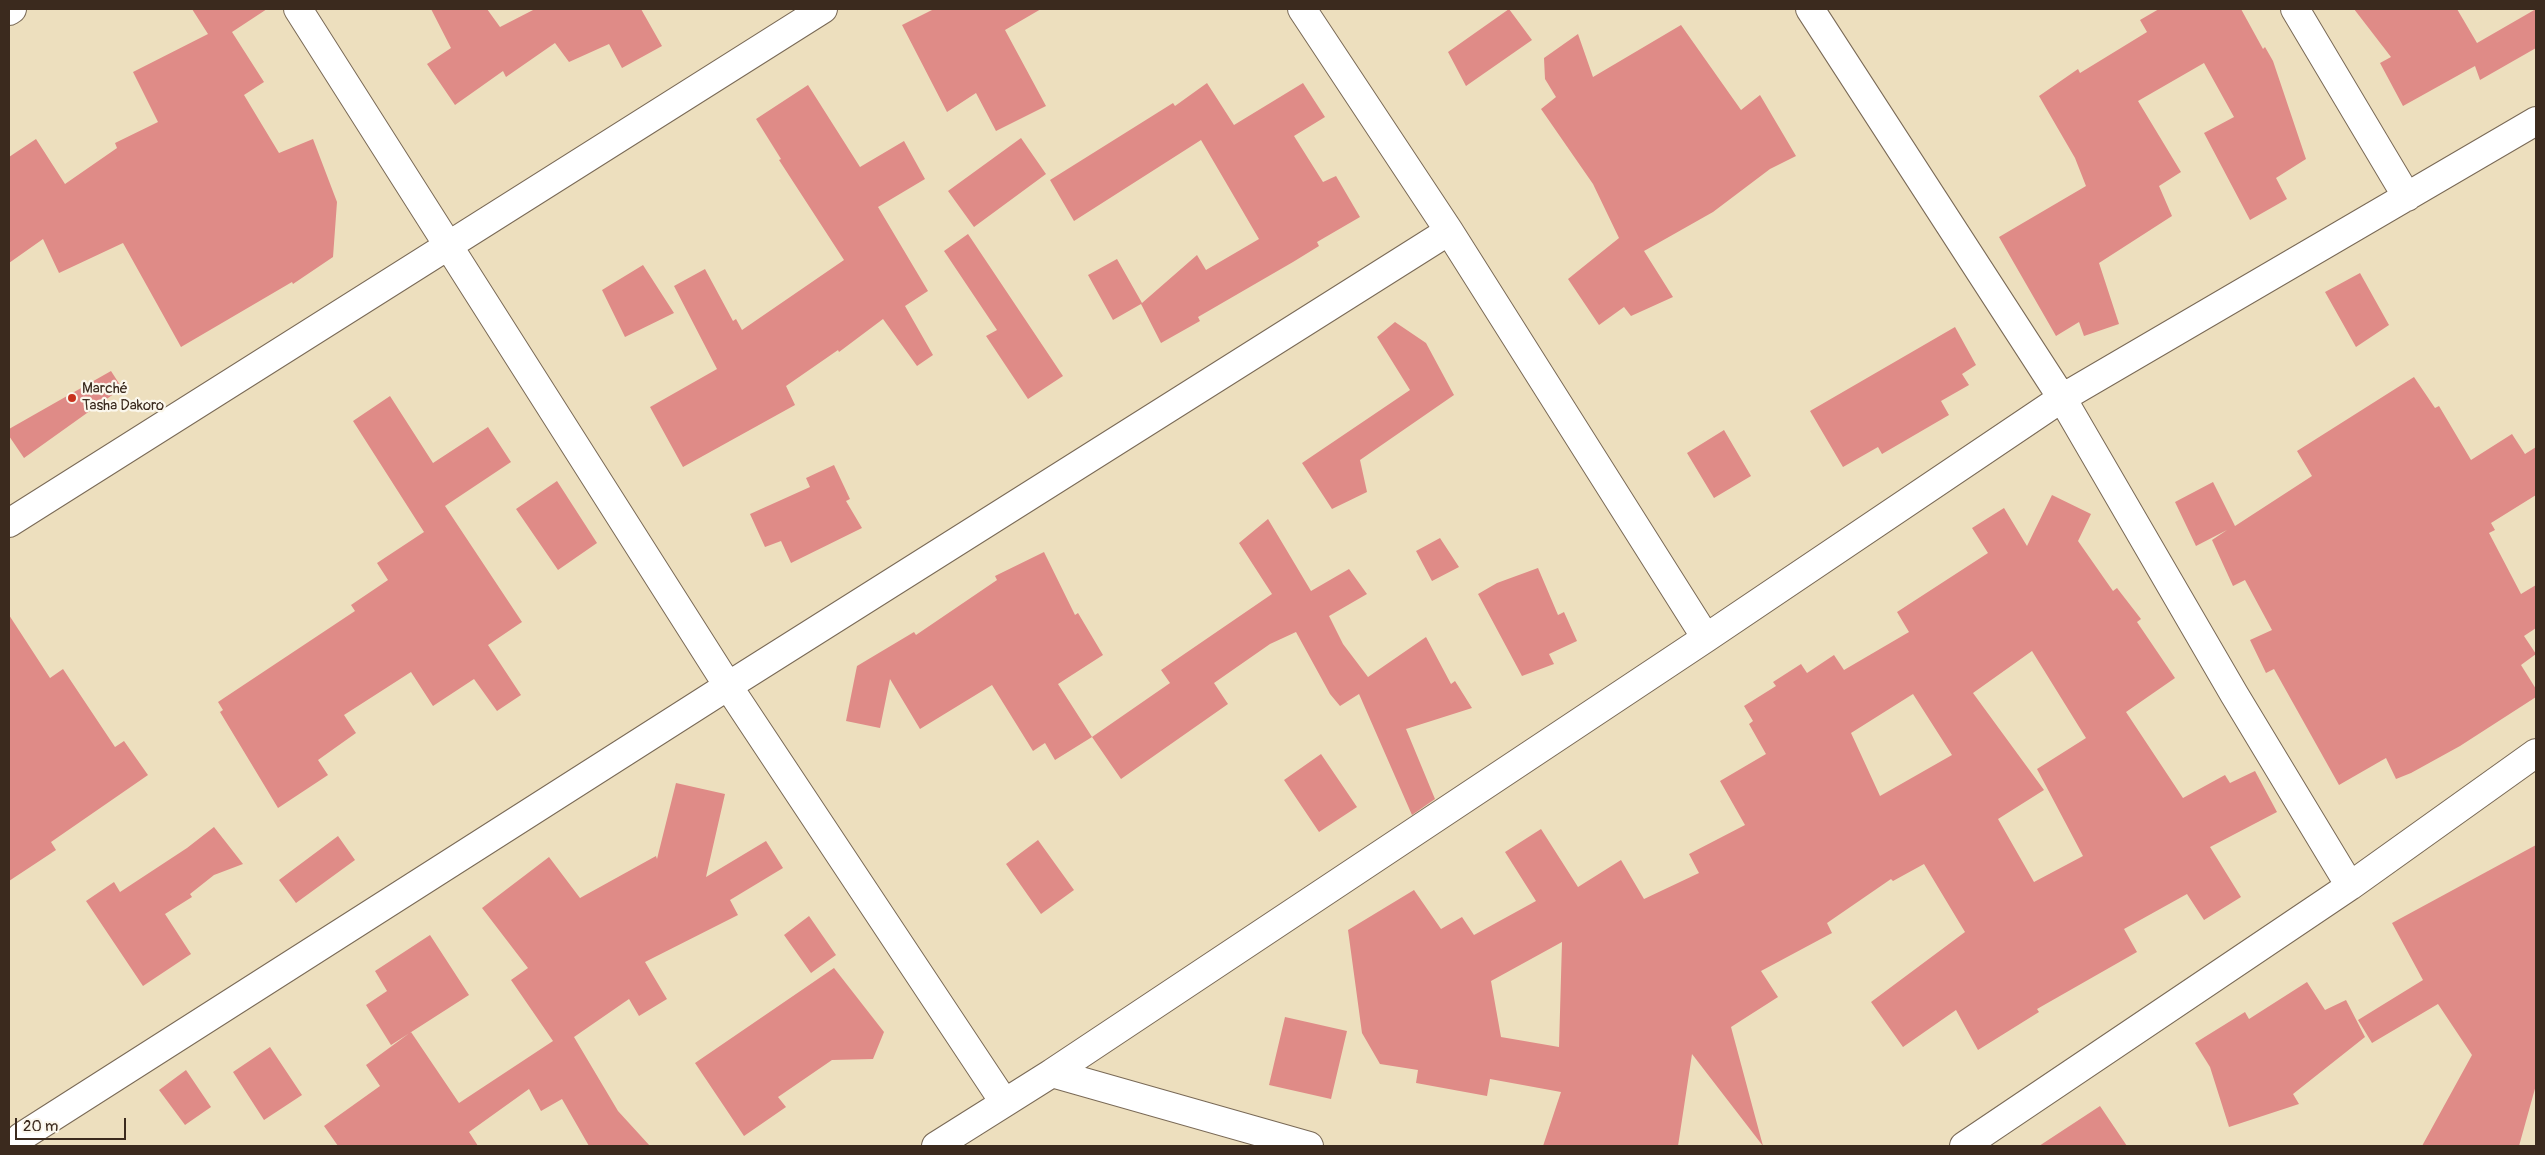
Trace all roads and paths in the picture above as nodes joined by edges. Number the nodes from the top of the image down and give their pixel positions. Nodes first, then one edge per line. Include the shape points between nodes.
1 (298, 9) edge
2 (823, 9) edge
3 (1302, 9) edge
4 (1810, 9) edge
5 (2295, 9) edge
6 (2536, 121) edge
7 (2407, 197) junction
8 (1449, 231) junction
9 (448, 244) junction
10 (2062, 398) junction
11 (9, 523) edge
12 (1706, 638) junction
13 (728, 686) junction
14 (2536, 754) edge
15 (2350, 886) junction
16 (1052, 1073) junction
17 (1004, 1102) junction
18 (19, 1134) edge
19 (972, 1134) edge
20 (936, 1146) edge
21 (1309, 1146) edge
22 (1964, 1146) edge

1 - 9 street
2 - 9 street
3 - 8 street
4 - 10 street
5 - 7 street
6 - 7 street
7 - 10 street
8 - 12 street
8 - 13 street
9 - 11 street
9 - 13 street
10 - 12 street
10 - 15 street
12 - 16 street
13 - 17 street
13 - 18 street
14 - 15 street
15 - 22 street
16 - 17 street
16 - 21 street
17 - 19 street
19 - 20 street

